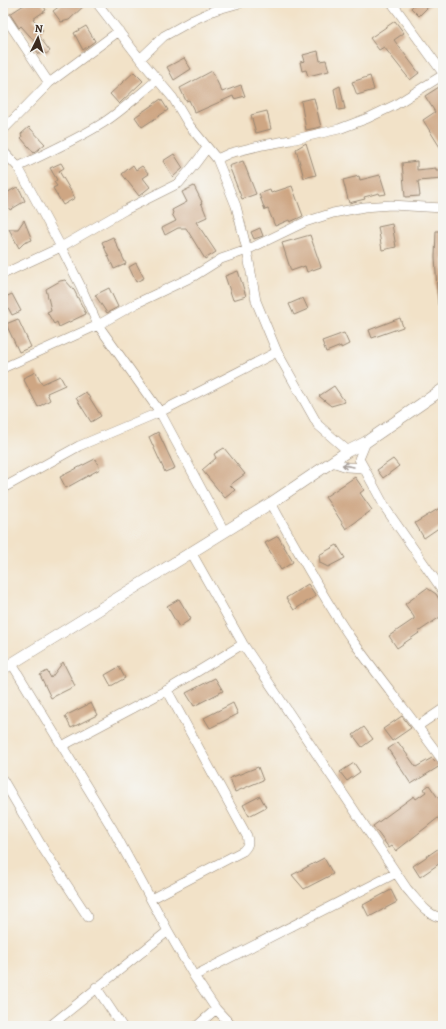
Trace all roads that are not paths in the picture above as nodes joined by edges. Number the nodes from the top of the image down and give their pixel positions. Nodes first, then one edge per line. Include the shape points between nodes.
1 (97, 3) edge
2 (240, 3) edge
3 (392, 3) edge
4 (3, 14) edge
5 (119, 31) junction
6 (140, 59) junction
7 (443, 74) edge
8 (158, 79) junction
9 (50, 83) junction
10 (3, 130) edge
11 (207, 148) junction
12 (3, 151) edge
13 (217, 159) junction
14 (18, 166) junction
15 (443, 208) edge
16 (61, 247) junction
17 (247, 250) junction
18 (3, 274) edge
19 (98, 325) junction
20 (277, 352) junction
21 (3, 368) edge
22 (443, 389) edge
23 (160, 412) junction
24 (366, 442) junction
25 (348, 451) junction
26 (332, 462) junction
27 (364, 468) junction
28 (3, 488) edge
29 (271, 503) junction
30 (224, 532) junction
31 (191, 552) junction
32 (443, 591) edge
33 (243, 644) junction
34 (8, 667) edge
35 (167, 690) junction
36 (443, 709) edge
37 (418, 726) junction
38 (62, 746) junction
39 (443, 761) edge
40 (3, 780) edge
41 (396, 873) junction
42 (151, 899) junction
43 (88, 917) dead end
44 (443, 918) edge
45 (168, 931) junction
46 (194, 976) junction
47 (96, 987) junction
48 (216, 1009) junction
49 (50, 1026) edge
50 (122, 1026) edge
51 (197, 1026) edge
52 (232, 1026) edge

1 - 5 street
2 - 6 street via 215,10 164,36
3 - 7 street
4 - 9 street
5 - 6 street
5 - 9 street
6 - 8 street
7 - 13 street via 395,105 368,118 312,136 263,145
8 - 11 street
8 - 14 street via 103,123
9 - 10 street
11 - 13 street
11 - 16 street via 179,182
12 - 14 street
13 - 17 street via 236,206
14 - 16 street
15 - 17 street via 391,205 333,213 304,222
16 - 18 street
16 - 19 street
17 - 19 street via 221,259 194,276 136,303
17 - 20 street via 256,300
19 - 21 street
19 - 23 street
20 - 23 street
20 - 25 street via 318,425
22 - 24 main road
23 - 28 street via 79,446
23 - 30 street
24 - 25 main road
24 - 27 street via 358,459
25 - 26 main road
27 -> 26 street via 347,467
26 - 29 main road
27 - 32 street via 386,509
29 - 30 main road
29 - 37 street via 350,636
30 - 31 main road
31 - 33 street
31 - 34 main road
33 - 35 street
33 - 41 street
34 - 38 street
35 - 38 street
35 - 42 street via 249,842 243,851
36 - 37 street
37 - 39 street
38 - 42 street
40 - 43 street via 44,850
41 - 44 street via 428,912
41 - 46 street
42 - 45 street
45 - 46 street
45 - 47 street
46 - 48 street
47 - 49 street
47 - 50 street
48 - 51 street
48 - 52 street

